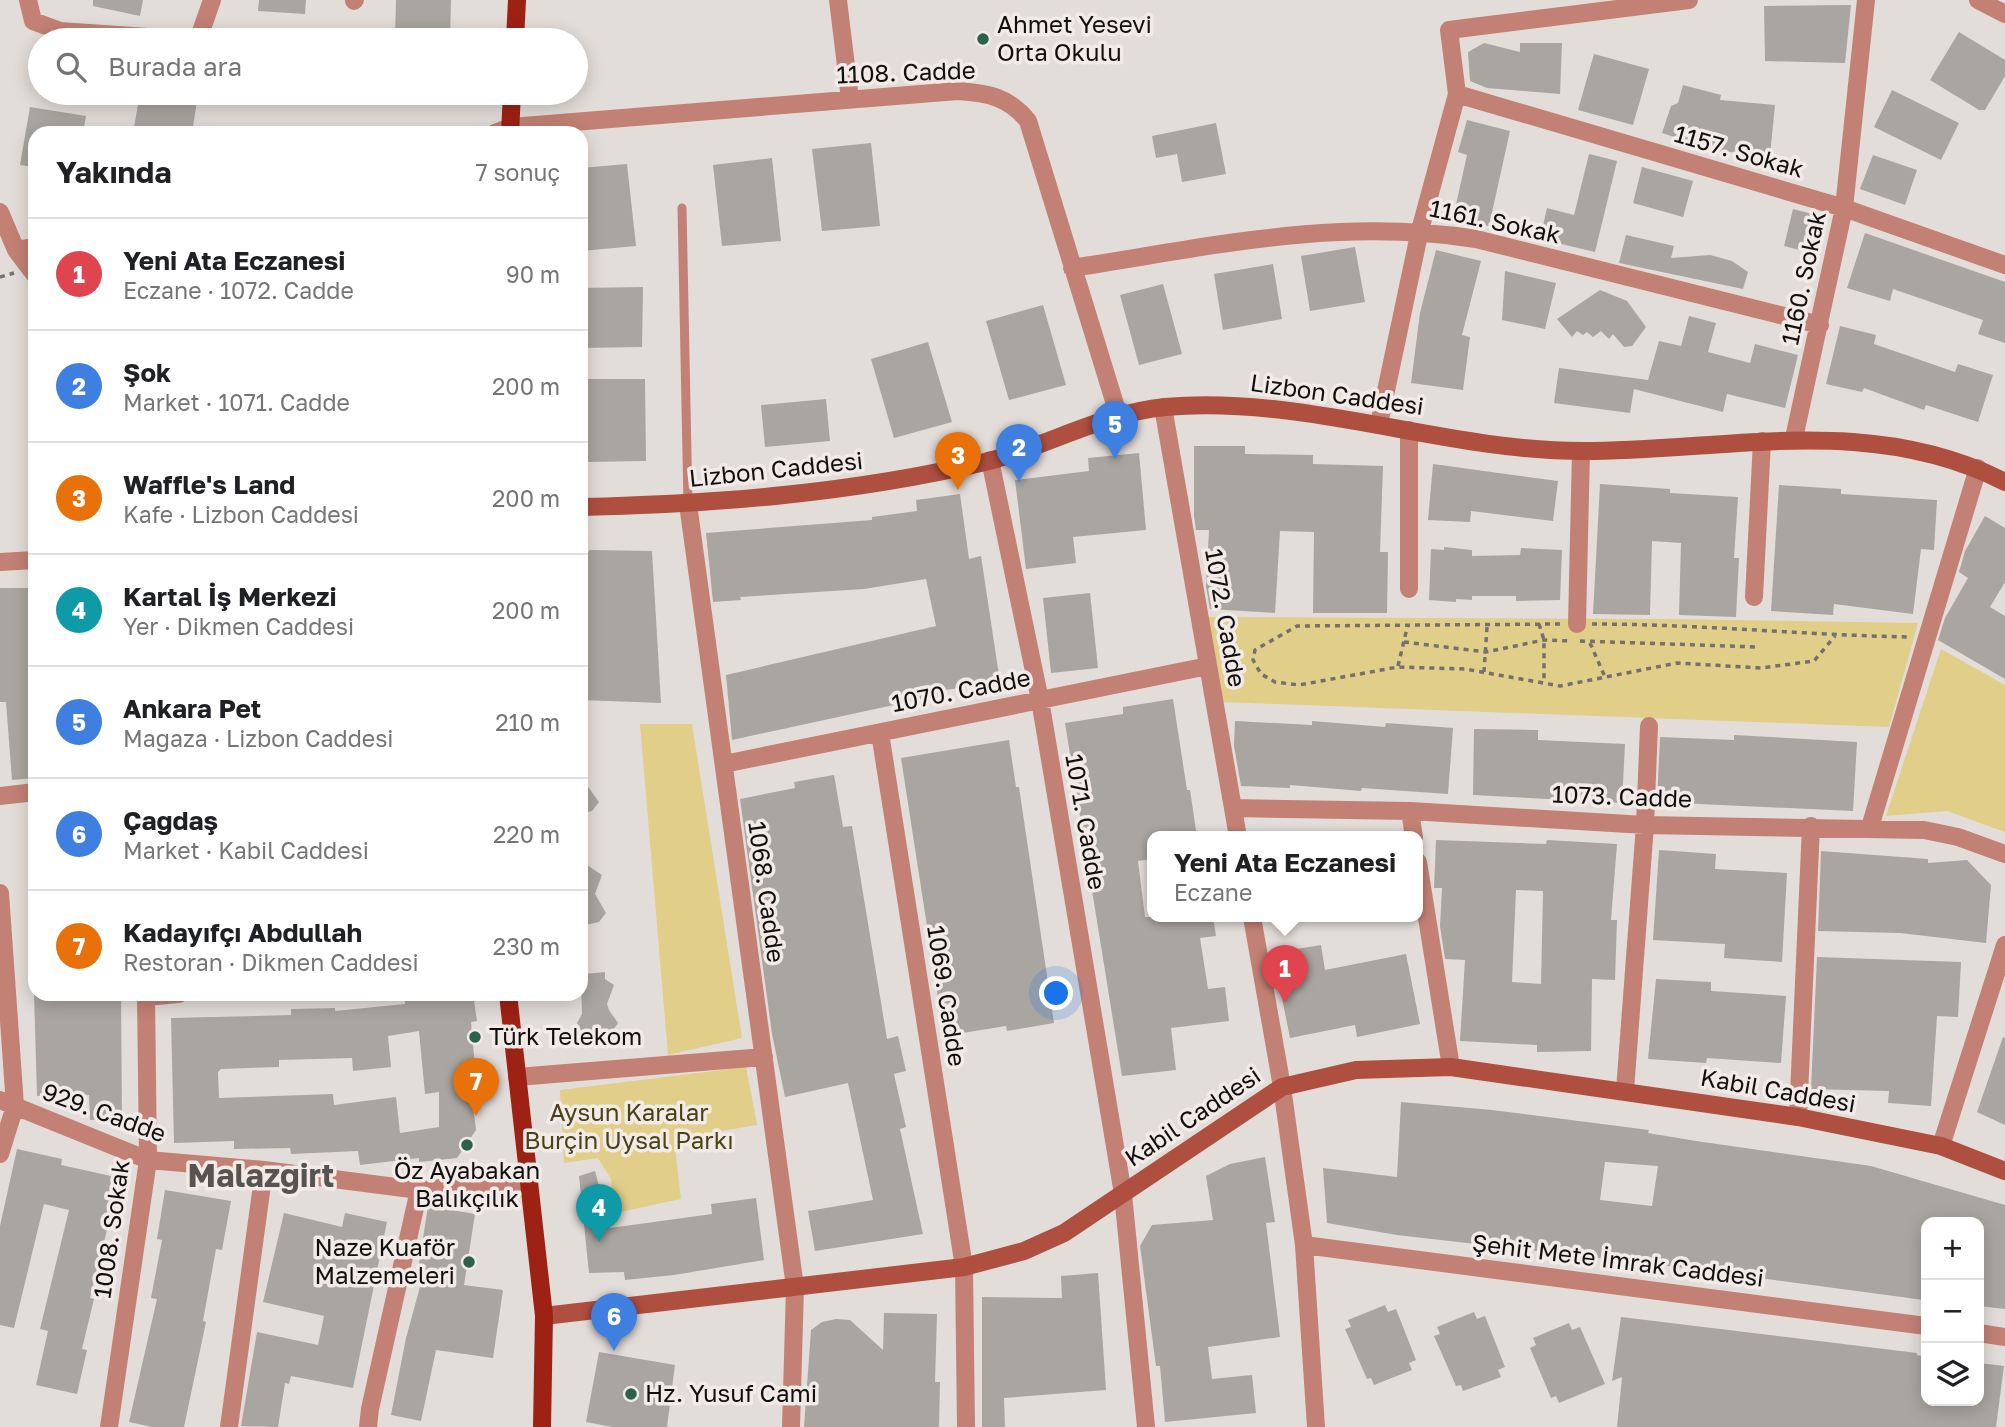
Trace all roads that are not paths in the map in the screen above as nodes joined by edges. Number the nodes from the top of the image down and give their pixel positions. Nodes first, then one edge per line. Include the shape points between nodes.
1 (28, 0) edge
2 (212, 0) edge
3 (517, 0) edge
4 (838, 0) edge
5 (1689, 0) edge
6 (1866, 0) edge
7 (1978, 0) edge
8 (2005, 14) edge
9 (52, 28) edge
10 (202, 28) edge
11 (516, 28) edge
12 (1457, 94) junction
13 (850, 99) junction
14 (510, 105) edge
15 (506, 126) edge
16 (559, 126) edge
17 (682, 208) dead end
18 (1844, 208) junction
19 (0, 212) edge
20 (1420, 230) junction
21 (28, 248) edge
22 (16, 250) junction
23 (2005, 265) edge
24 (28, 266) edge
25 (1072, 268) junction
26 (1820, 325) junction
27 (1163, 407) junction
28 (1118, 417) junction
29 (1379, 424) junction
30 (1409, 429) junction
31 (1794, 438) junction
32 (1762, 441) junction
33 (1581, 451) junction
34 (989, 460) junction
35 (1978, 468) junction
36 (2005, 482) edge
37 (688, 504) junction
38 (588, 507) edge
39 (28, 560) edge
40 (0, 562) edge
41 (1409, 589) dead end
42 (1754, 597) dead end
43 (1577, 624) road end
44 (1208, 666) junction
45 (1040, 700) junction
46 (1649, 726) dead end
47 (880, 733) junction
48 (724, 764) junction
49 (28, 793) edge
50 (0, 796) edge
51 (1233, 808) junction
52 (1410, 810) junction
53 (1645, 825) junction
54 (1811, 826) junction
55 (1870, 827) junction
56 (1237, 831) edge
57 (1413, 831) edge
58 (2005, 854) edge
59 (0, 893) edge
60 (1423, 893) edge
61 (1253, 922) edge
62 (2005, 945) edge
63 (146, 1001) edge
64 (509, 1001) edge
65 (764, 1057) junction
66 (1451, 1067) junction
67 (517, 1077) junction
68 (1282, 1087) junction
69 (1625, 1090) junction
70 (7, 1103) edge
71 (1798, 1117) junction
72 (1941, 1146) junction
73 (0, 1154) edge
74 (148, 1160) junction
75 (264, 1170) junction
76 (2005, 1171) edge
77 (528, 1181) junction
78 (419, 1190) junction
79 (1123, 1194) junction
80 (1304, 1244) junction
81 (964, 1267) junction
82 (795, 1287) junction
83 (544, 1316) junction
84 (1921, 1325) edge
85 (1984, 1334) edge
86 (2005, 1337) edge
87 (109, 1427) edge
88 (229, 1427) edge
89 (368, 1427) edge
90 (542, 1427) edge
91 (791, 1427) edge
92 (966, 1427) edge
93 (1146, 1427) edge
94 (1316, 1427) edge

1 - 9 street via 33,21
2 - 10 street
3 - 11 main road
4 - 13 street
5 - 12 street via 1448,30
6 - 18 street, 1160. Sokak
7 - 8 street
12 - 18 street, 1157. Sokak
12 - 20 street
13 - 16 street, 1108. Cadde
13 - 25 street, 1108. Cadde via 981,92 1017,107 1028,121
14 - 15 main road
17 - 37 lane
18 - 23 street, 1157. Sokak
18 - 26 street, 1160. Sokak
19 - 22 street
20 - 25 street, 1161. Sokak via 1308,232
20 - 26 street, 1161. Sokak via 1476,239
20 - 29 street
21 - 22 street
22 - 24 street
25 - 28 street, 1108. Cadde
26 - 31 street, 1160. Sokak
27 - 28 main road, Lizbon Caddesi
27 - 29 main road, Lizbon Caddesi via 1255,406
27 - 44 street, 1072. Cadde
28 - 34 main road, Lizbon Caddesi
29 - 30 main road, Lizbon Caddesi
30 - 33 main road, Lizbon Caddesi via 1525,448
30 - 41 street
31 - 32 main road, Lizbon Caddesi
31 - 35 main road, Lizbon Caddesi via 1915,450
32 - 33 main road, Lizbon Caddesi
32 - 42 street
33 - 43 street
34 - 37 main road, Lizbon Caddesi via 859,487
34 - 45 street, 1071. Cadde
35 - 36 main road, Lizbon Caddesi
35 - 55 street
37 - 38 main road, Lizbon Caddesi
37 - 48 street, 1068. Cadde
39 - 40 street
44 - 45 street, 1070. Cadde
44 - 51 street, 1072. Cadde
45 - 47 street, 1070. Cadde
45 - 79 street, 1071. Cadde
46 - 53 street
47 - 48 street, 1070. Cadde
47 - 81 street, 1069. Cadde
48 - 65 street, 1068. Cadde
49 - 50 street
51 - 52 street, 1073. Cadde
51 - 56 street, 1072. Cadde
52 - 53 street, 1073. Cadde
52 - 57 street
53 - 54 street, 1073. Cadde
53 - 69 street
54 - 55 street, 1073. Cadde
54 - 71 street
55 - 58 street, 1073. Cadde via 1935,832
59 - 70 street
60 - 66 street
61 - 68 street
62 - 72 street
63 - 74 street, 1008. Sokak
64 - 67 main road
65 - 67 street
65 - 82 street, 1068. Cadde
66 - 68 main road, Kabil Caddesi via 1356,1070
66 - 69 main road, Kabil Caddesi
67 - 77 main road
68 - 79 main road, Kabil Caddesi
68 - 80 street
69 - 71 main road, Kabil Caddesi
70 - 73 street
70 - 74 street, 929. Cadde
71 - 72 main road, Kabil Caddesi
72 - 76 main road, Kabil Caddesi
74 - 75 street, 929. Cadde
74 - 87 street, 1008. Sokak
75 - 78 street, 929. Cadde
75 - 88 street
77 - 78 street, 929. Cadde
77 - 83 main road
78 - 89 street
79 - 81 main road, Kabil Caddesi via 1064,1233 1024,1251
79 - 93 street, 1071. Cadde
80 - 84 street, Şehit Mete İmrak Caddesi
80 - 94 street
81 - 82 main road, Kabil Caddesi
81 - 92 street, 1069. Cadde
82 - 83 main road, Kabil Caddesi
82 - 91 street, 1068. Cadde
83 - 90 main road
85 - 86 street

